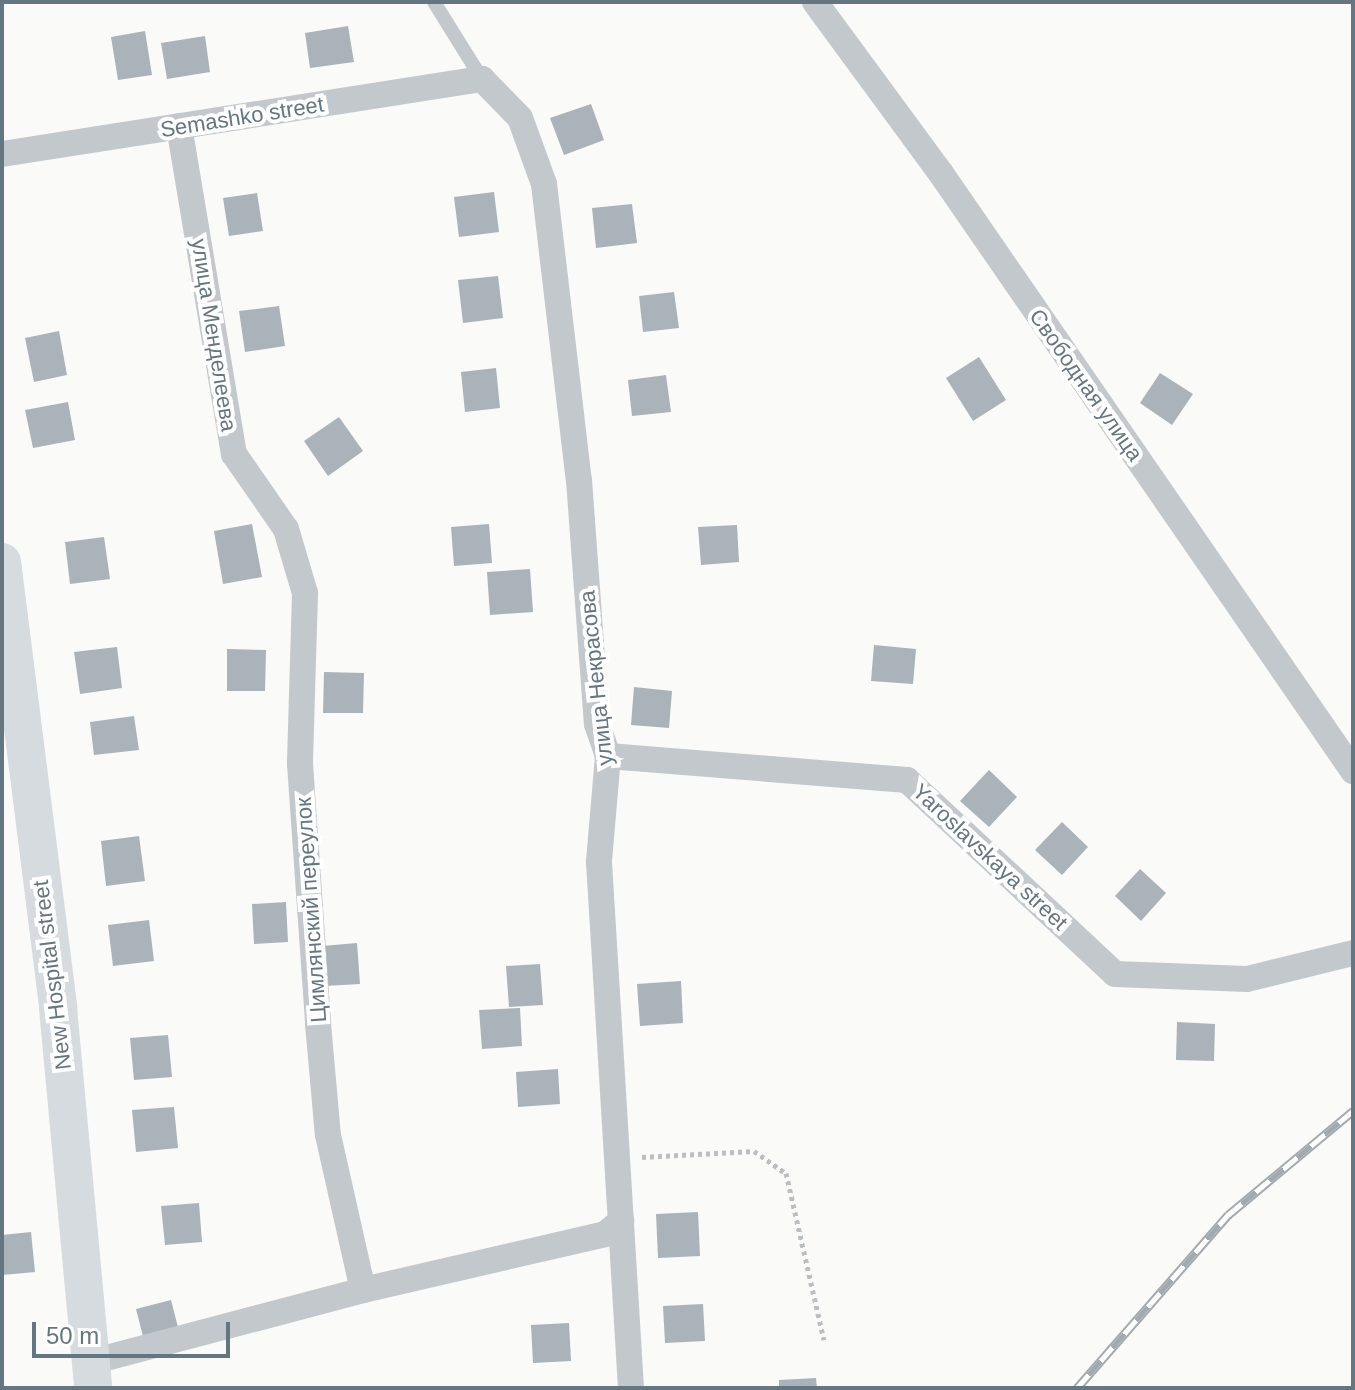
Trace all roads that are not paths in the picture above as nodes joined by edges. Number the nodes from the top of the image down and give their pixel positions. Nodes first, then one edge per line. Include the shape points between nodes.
1 (434, 2) edge
2 (815, 2) edge
3 (482, 79) junction
4 (179, 126) junction
5 (2, 154) edge
6 (286, 529) joint
7 (2, 562) edge
8 (608, 756) junction
9 (1353, 771) edge
10 (1353, 953) edge
11 (621, 1221) junction
12 (363, 1290) junction
13 (92, 1375) edge
14 (631, 1388) edge

1 - 3 lane, улица Некрасова
2 - 9 street, Свободная улица via 940,172
3 - 4 street, Semashko street
3 - 8 street, улица Некрасова via 520,118 544,184 579,480 597,724
4 - 5 street, Semashko street
4 - 6 street, улица Менделеева via 234,454
6 - 12 street, Цимлянский переулок via 305,593 300,764 328,1135
7 - 13 street, New Hospital street via 58,1008
8 - 10 street, Yaroslavskaya street via 907,780 1115,974 1247,979
8 - 11 street, улица Некрасова via 599,862
11 - 12 street via 605,1234
11 - 14 street, улица Некрасова
12 - 13 street

